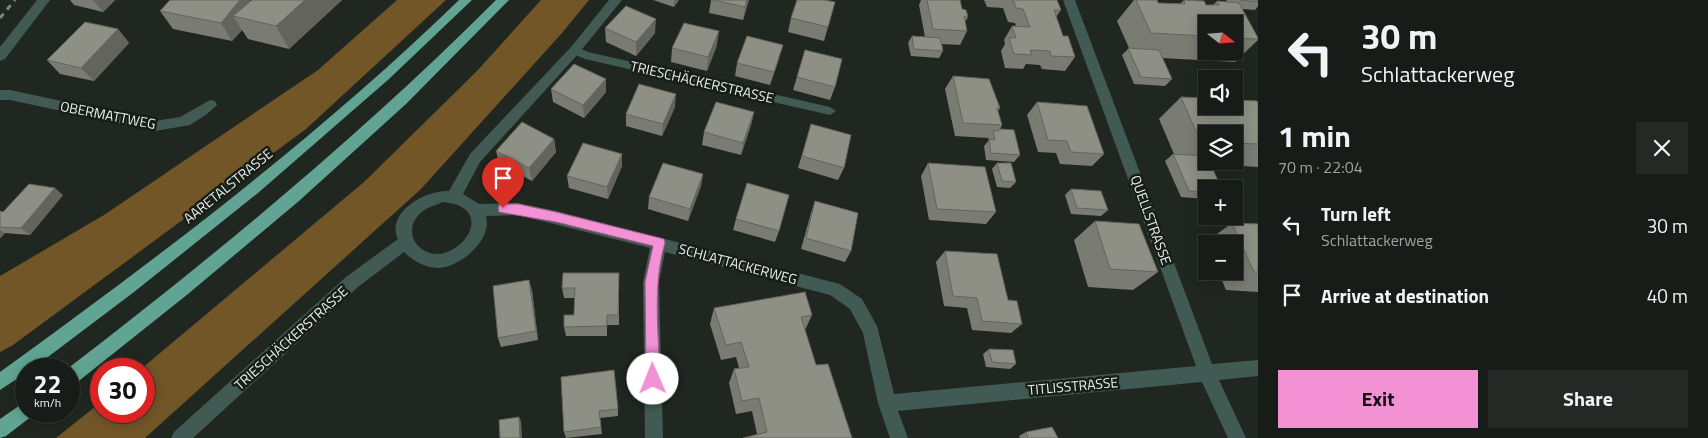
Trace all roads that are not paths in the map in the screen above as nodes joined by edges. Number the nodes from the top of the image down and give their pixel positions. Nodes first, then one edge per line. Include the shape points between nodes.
1 (44, 0) edge
2 (466, 0) edge
3 (503, 0) edge
4 (616, 0) edge
5 (1069, 0) edge
6 (575, 50) junction
7 (0, 56) edge
8 (0, 95) edge
9 (210, 104) dead end
10 (830, 111) dead end
11 (454, 196) junction
12 (476, 210) junction
13 (405, 243) junction
14 (660, 243) junction
15 (1258, 368) edge
16 (80, 369) edge
17 (1207, 373) junction
18 (0, 382) edge
19 (888, 403) junction
20 (15, 418) edge
21 (0, 430) edge
22 (180, 438) edge
23 (654, 438) edge
24 (899, 438) edge
25 (1237, 438) edge

1 - 7 street
2 - 18 highway, AARETALSTRASSE via 389,72 259,184 140,279
3 - 16 highway via 322,172
4 - 6 street
5 - 17 street, QUELLSTRASSE
6 - 10 lane, TRIESCHÄCKERSTRASSE via 585,55
6 - 11 street via 475,158
8 - 9 street, OBERMATTWEG via 155,126 192,119
11 - 12 street via 467,201
11 - 13 street via 442,196 419,204 405,222
12 - 13 street via 480,222 477,236 455,257 431,260 420,257
12 - 14 street, SCHLATTACKERWEG via 518,209
13 - 22 street, TRIESCHÄCKERSTRASSE via 352,282
14 - 19 street, SCHLATTACKERWEG via 834,289 856,304 871,331
14 - 23 street via 652,282
15 - 17 street, TITLISSTRASSE
17 - 19 street, TITLISSTRASSE
17 - 25 street, QUELLSTRASSE
19 - 24 street, SCHLATTACKERWEG
20 - 21 highway

